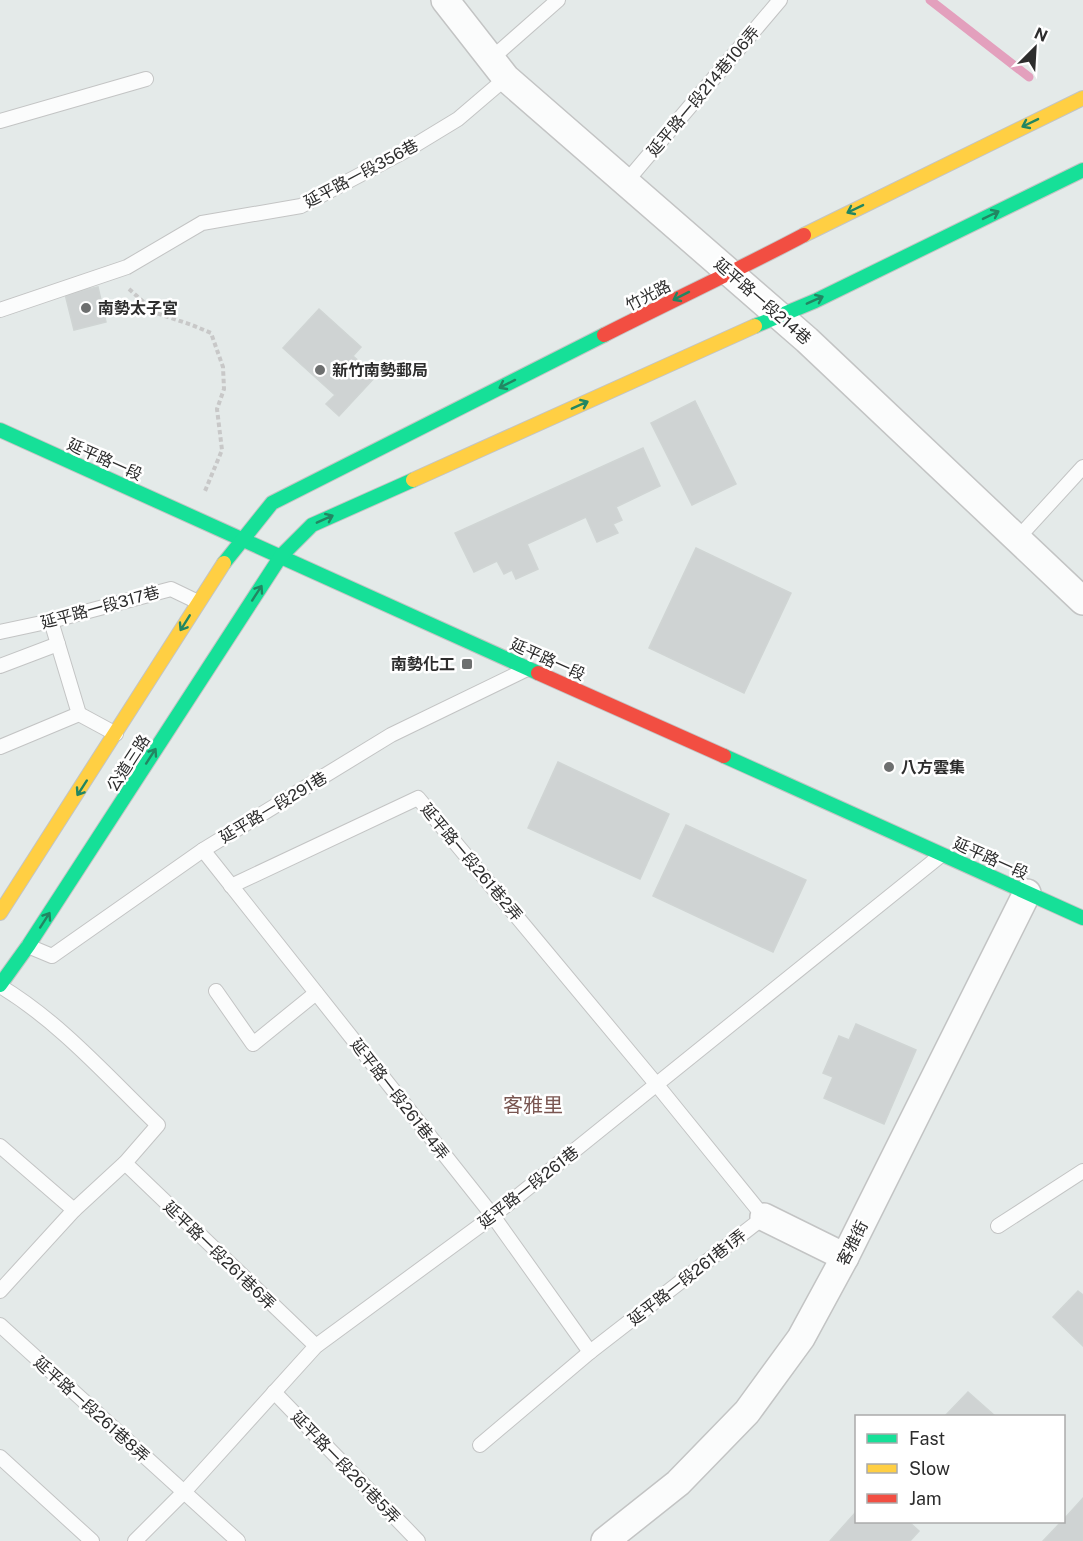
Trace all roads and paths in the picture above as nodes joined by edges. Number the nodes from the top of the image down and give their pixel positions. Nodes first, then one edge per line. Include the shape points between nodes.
1 (446, 0) edge
2 (558, 0) edge
3 (780, 0) edge
4 (499, 68) junction
5 (146, 79) dead end
6 (1083, 98) edge
7 (0, 121) edge
8 (1083, 170) edge
9 (626, 182) junction
10 (118, 270) junction
11 (733, 273) junction
12 (0, 309) edge
13 (779, 315) junction
14 (0, 430) edge
15 (1083, 467) edge
16 (191, 516) junction
17 (241, 539) junction
18 (1017, 539) junction
19 (281, 556) junction
20 (1083, 601) edge
21 (198, 602) junction
22 (51, 621) junction
23 (0, 632) edge
24 (58, 644) junction
25 (0, 666) edge
26 (529, 668) junction
27 (79, 714) junction
28 (116, 734) junction
29 (0, 747) edge
30 (203, 850) junction
31 (942, 854) junction
32 (231, 886) junction
33 (1028, 892) junction
34 (0, 913) edge
35 (1083, 918) edge
36 (28, 946) junction
37 (0, 985) edge
38 (216, 991) dead end
39 (316, 993) junction
40 (657, 1085) junction
41 (0, 1146) edge
42 (124, 1163) junction
43 (1083, 1171) edge
44 (74, 1210) junction
45 (493, 1216) junction
46 (764, 1217) junction
47 (998, 1226) dead end
48 (846, 1257) junction
49 (0, 1291) edge
50 (0, 1325) edge
51 (316, 1346) junction
52 (590, 1352) junction
53 (274, 1392) junction
54 (480, 1445) dead end
55 (0, 1457) edge
56 (184, 1492) junction
57 (92, 1541) edge
58 (135, 1541) edge
59 (238, 1541) edge
60 (418, 1541) edge
61 (605, 1541) edge

1 - 4 street, 延平路一段214巷
2 - 4 lane, 延平路一段356巷
3 - 9 lane, 延平路一段214巷106弄
4 - 9 street, 延平路一段214巷
4 - 10 lane, 延平路一段356巷 via 458,119 407,150 301,206 202,223
5 - 7 lane
6 -> 11 street, 竹光路 via 806,233
13 -> 8 street
9 - 11 street, 延平路一段214巷
10 - 12 lane, 延平路一段356巷
10 - 16 path via 130,291 156,313 211,333 223,367 224,389 217,409 222,450
11 - 13 street, 延平路一段214巷
11 -> 17 street, 竹光路 via 272,503
13 - 18 street, 延平路一段214巷
19 -> 13 street via 312,525
14 - 16 street, 延平路一段
15 - 18 lane
16 - 17 street, 延平路一段
17 - 19 street, 延平路一段
17 - 21 street, 公道三路
18 - 20 street, 延平路一段214巷
19 - 26 street, 延平路一段
36 -> 19 street, 公道三路
21 - 22 lane, 延平路一段317巷 via 171,589
21 -> 28 street, 公道三路
22 - 23 lane, 延平路一段317巷
22 - 24 lane
24 - 25 lane
24 - 27 lane
26 - 30 lane, 延平路一段291巷 via 391,735
26 - 31 street, 延平路一段
27 - 28 lane
27 - 29 lane
28 -> 34 street, 公道三路
30 - 32 lane, 延平路一段261巷4弄
30 - 36 lane, 延平路一段291巷 via 52,956
31 - 33 street, 延平路一段
31 - 40 lane, 延平路一段261巷
32 - 39 lane, 延平路一段261巷4弄
32 - 40 lane, 延平路一段261巷2弄 via 418,798
33 - 35 street, 延平路一段
33 - 48 street, 客雅街
36 - 37 street, 公道三路
37 - 42 lane via 51,1023 158,1125
38 - 39 lane via 253,1044
39 - 45 lane, 延平路一段261巷4弄
40 - 45 lane, 延平路一段261巷
40 - 46 lane, 延平路一段261巷1弄
41 - 44 lane
42 - 44 lane
42 - 51 lane, 延平路一段261巷6弄
43 - 47 lane
44 - 49 lane
45 - 51 lane, 延平路一段261巷
45 - 52 lane, 延平路一段261巷4弄
46 - 48 street
46 - 52 lane, 延平路一段261巷1弄
48 - 61 street, 客雅街 via 801,1338 747,1412 678,1483
50 - 56 lane, 延平路一段261巷8弄
51 - 53 lane, 延平路一段261巷
52 - 54 lane, 延平路一段261巷1弄
53 - 56 lane, 延平路一段261巷
53 - 60 lane, 延平路一段261巷5弄
55 - 57 lane
56 - 58 lane, 延平路一段261巷
56 - 59 lane, 延平路一段261巷8弄

